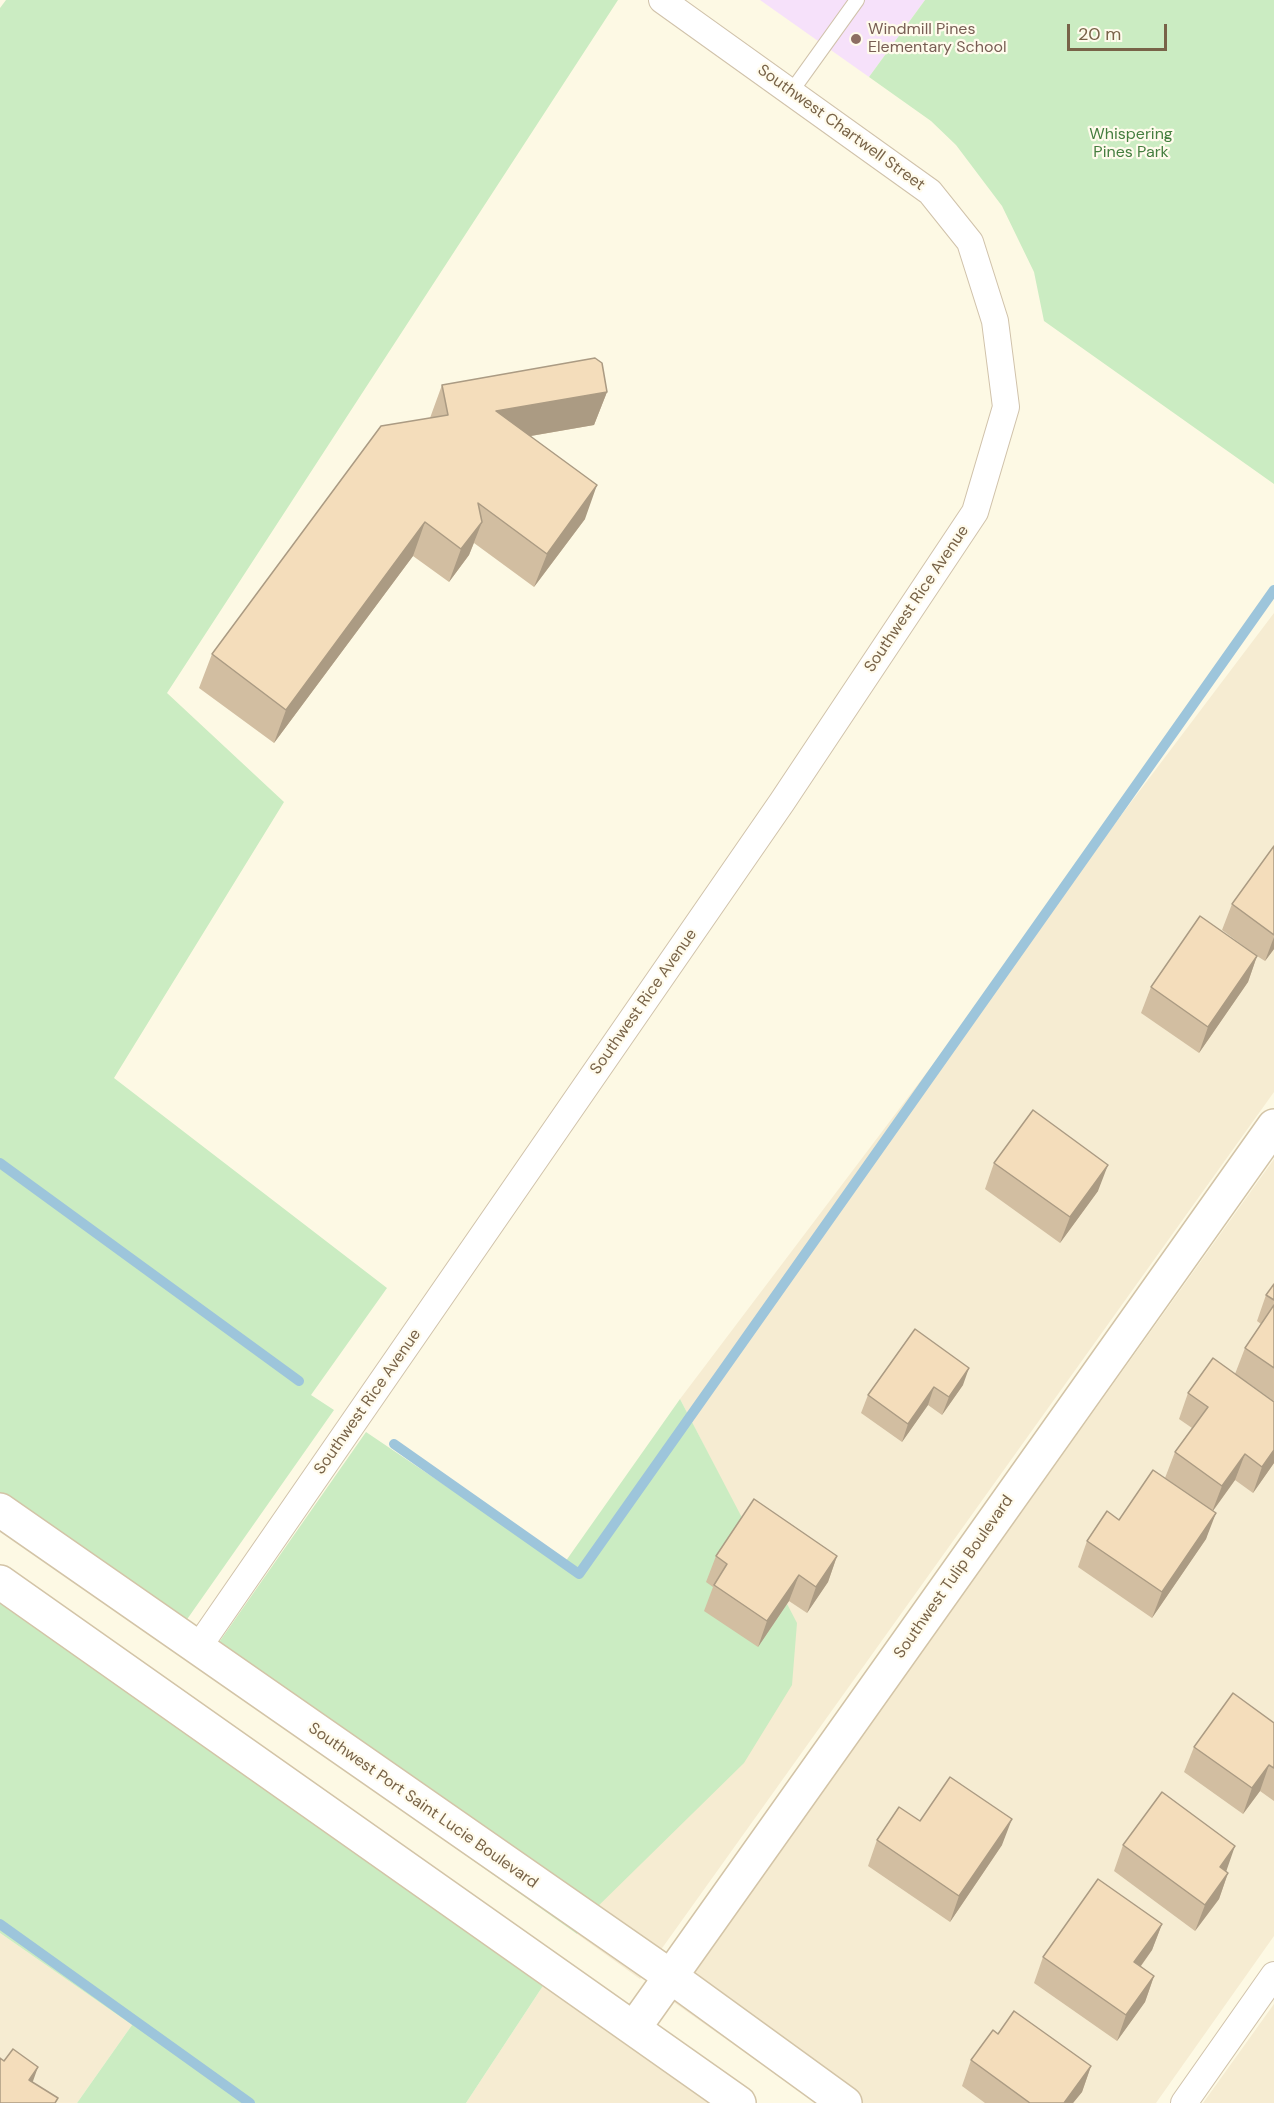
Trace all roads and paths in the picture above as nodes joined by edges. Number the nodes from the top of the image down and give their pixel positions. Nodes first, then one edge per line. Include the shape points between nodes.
1 (662, 0) edge
2 (857, 0) edge
3 (791, 92) junction
4 (995, 321) joint
5 (1274, 1126) edge
6 (0, 1510) edge
7 (0, 1582) edge
8 (197, 1649) junction
9 (1274, 1975) edge
10 (670, 1976) junction
11 (634, 2028) junction
12 (739, 2103) edge
13 (845, 2103) edge
14 (1184, 2103) edge

1 - 3 street, Southwest Chartwell Street
2 - 3 lane
3 - 4 street, Southwest Chartwell Street via 930,192 970,242
4 - 8 street, Southwest Rice Avenue via 1006,407 975,512 782,802
5 - 10 main road, Southwest Tulip Boulevard
6 - 8 main road, Southwest Port Saint Lucie Boulevard
7 - 11 main road
8 - 10 main road, Southwest Port Saint Lucie Boulevard
9 - 14 street
10 - 11 main road, Southwest Tulip Boulevard
10 - 13 main road, Southwest Port Saint Lucie Boulevard
11 - 12 main road

